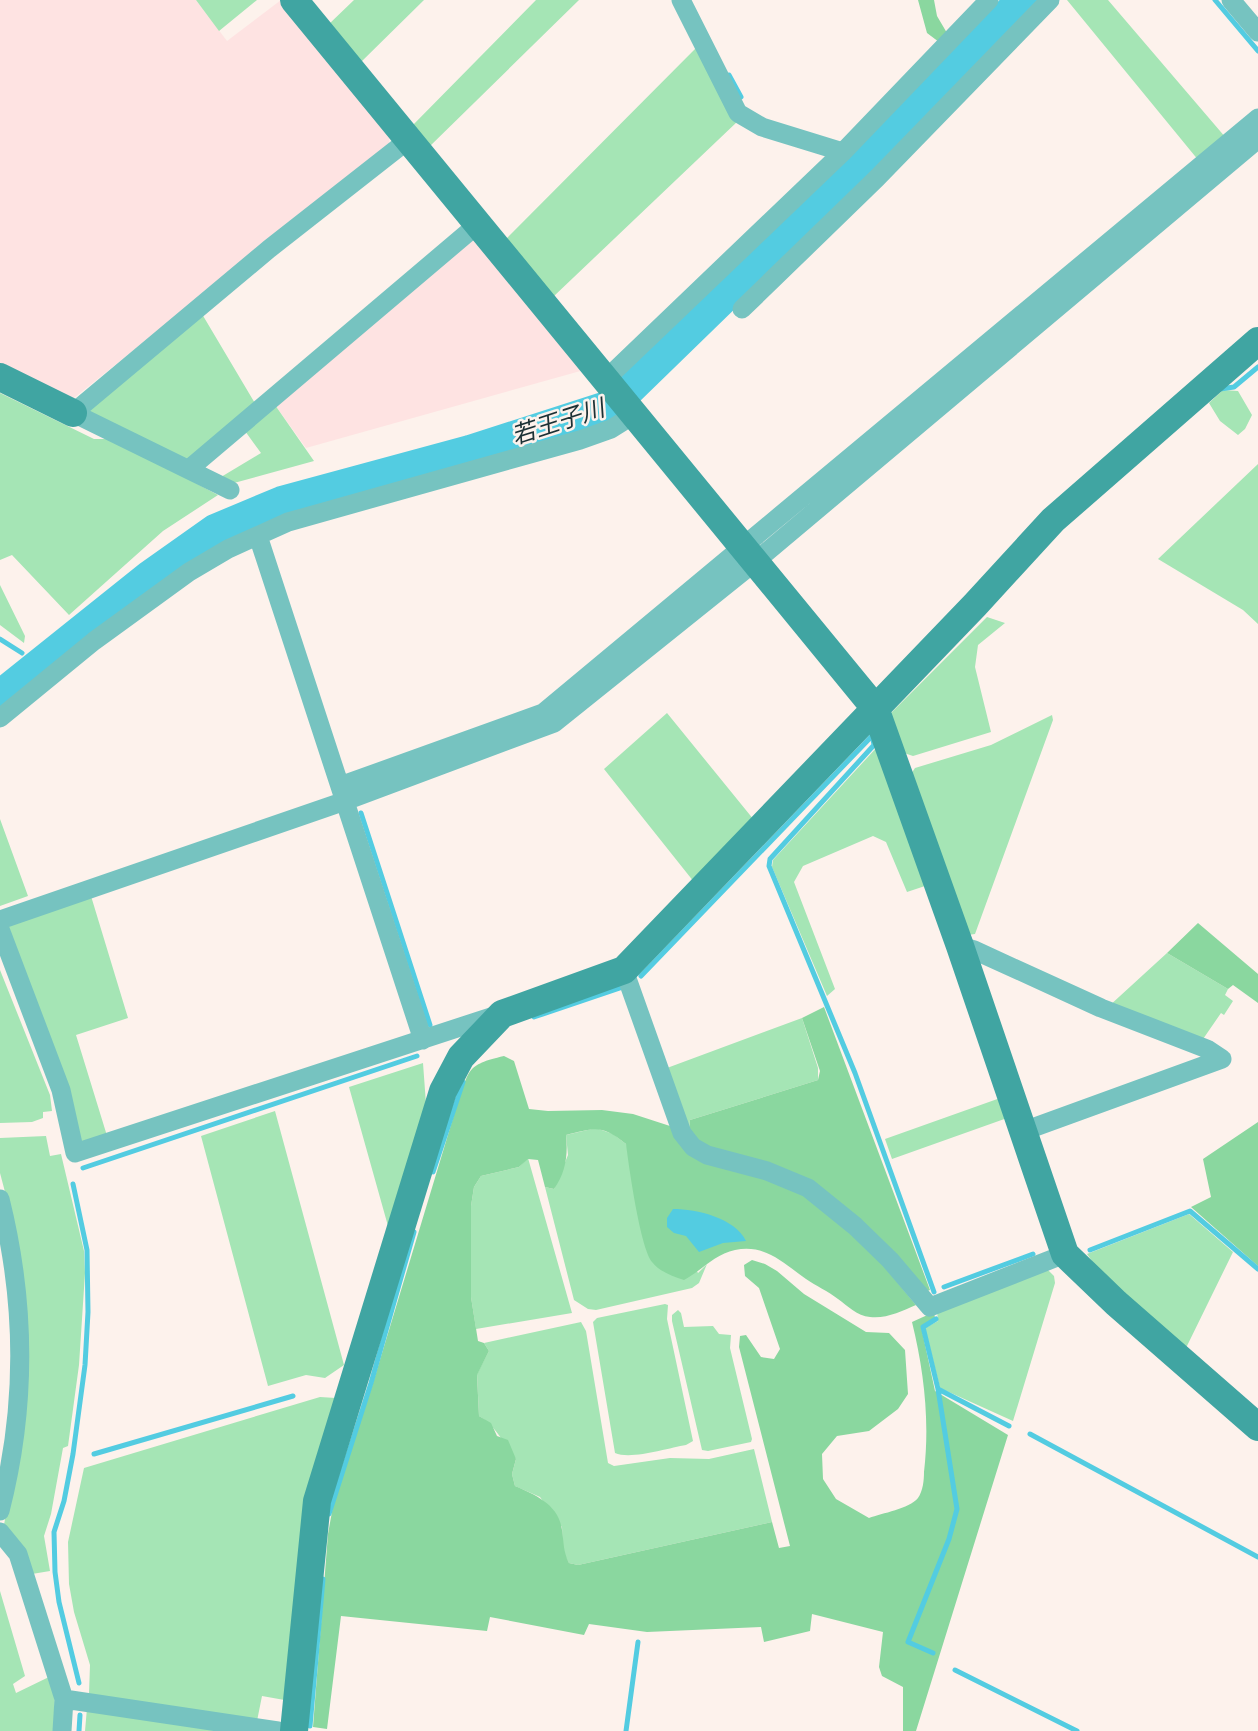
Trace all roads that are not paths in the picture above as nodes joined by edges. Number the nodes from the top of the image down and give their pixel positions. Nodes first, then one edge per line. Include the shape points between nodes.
1 (294, 0) edge
2 (681, 0) edge
3 (989, 0) edge
4 (1050, 0) edge
5 (1231, 0) edge
6 (1258, 32) edge
7 (1258, 118) edge
8 (1258, 139) edge
9 (408, 140) junction
10 (843, 152) junction
11 (478, 224) junction
12 (742, 309) dead end
13 (1258, 341) edge
14 (0, 377) edge
15 (608, 381) junction
16 (632, 411) junction
17 (73, 413) junction
18 (189, 469) junction
19 (230, 490) dead end
20 (258, 536) junction
21 (750, 554) junction
22 (875, 709) junction
23 (0, 718) edge
24 (342, 794) junction
25 (0, 920) edge
26 (0, 929) edge
27 (960, 946) junction
28 (624, 970) junction
29 (502, 1014) junction
30 (423, 1040) junction
31 (1024, 1131) junction
32 (0, 1199) edge
33 (1065, 1254) junction
34 (1258, 1427) edge
35 (0, 1511) edge
36 (0, 1532) edge
37 (64, 1699) junction
38 (62, 1731) edge
39 (278, 1731) edge
40 (294, 1731) edge

1 - 9 street
2 - 10 street via 738,113 762,127
3 - 10 street
4 - 12 street
5 - 6 street
7 - 21 street
8 - 21 street
9 - 11 street
9 - 17 street
10 - 15 street
11 - 15 street
11 - 18 street
13 - 22 street via 1053,520
14 - 17 street
15 - 16 street
16 - 20 street via 611,429 580,440 288,522
16 - 21 street
17 - 18 street
18 - 19 street
20 - 23 street via 189,572
20 - 24 street
21 - 22 street
21 - 24 street via 543,713
22 - 27 street
22 - 28 street
24 - 25 street
24 - 30 street
26 - 30 street via 61,1090 75,1153
27 - 31 street
27 - 31 street via 1222,1059
28 - 29 street
28 - 33 street via 682,1133 693,1147 807,1188 855,1226 930,1307
29 - 30 street
29 - 40 street via 461,1056 443,1091 317,1501
31 - 33 street
32 - 35 street via 18,1294 22,1363 8,1482
33 - 34 street
36 - 37 street via 18,1554
37 - 38 street
37 - 39 street

